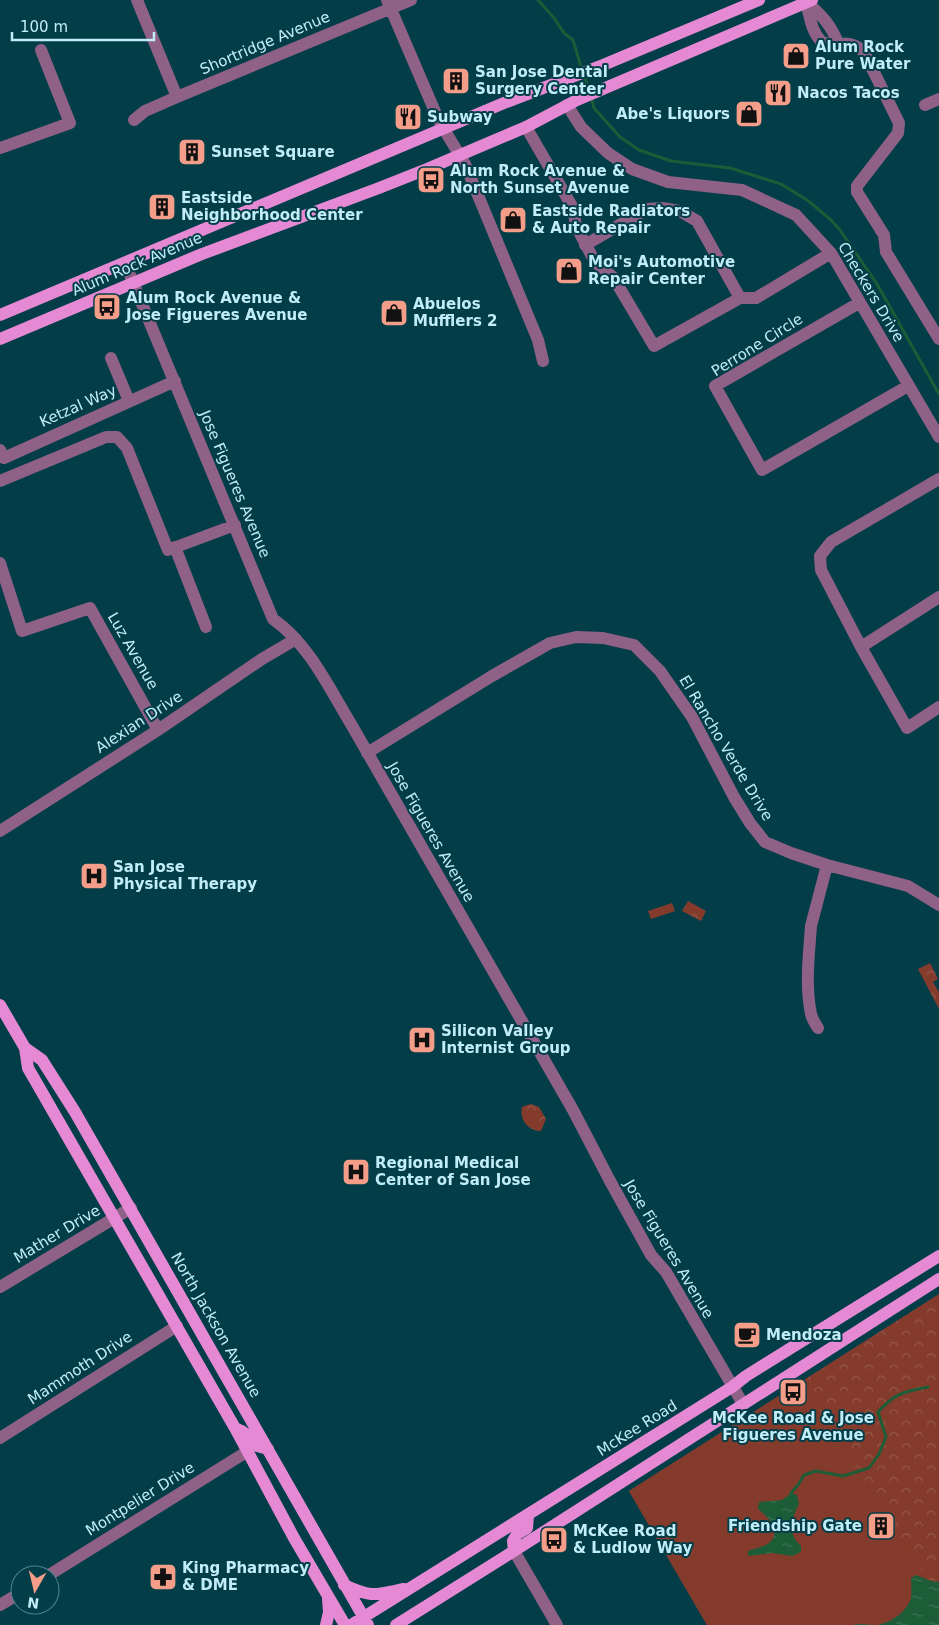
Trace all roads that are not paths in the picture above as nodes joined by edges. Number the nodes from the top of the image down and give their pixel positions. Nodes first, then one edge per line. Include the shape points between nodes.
1 (137, 0) edge
2 (412, 0) edge
3 (759, 0) edge
4 (808, 1) edge
5 (388, 4) edge
6 (41, 50) dead end
7 (178, 97) junction
8 (939, 99) edge
9 (572, 102) junction
10 (926, 105) dead end
11 (134, 120) dead end
12 (526, 127) junction
13 (444, 129) junction
14 (0, 148) edge
15 (460, 154) junction
16 (585, 245) junction
17 (832, 253) junction
18 (125, 263) junction
19 (133, 283) junction
20 (740, 298) junction
21 (859, 303) junction
22 (0, 315) edge
23 (0, 339) edge
24 (939, 339) edge
25 (111, 358) dead end
26 (542, 361) dead end
27 (174, 382) junction
28 (908, 386) junction
29 (129, 401) junction
30 (939, 437) edge
31 (0, 450) edge
32 (939, 479) edge
33 (0, 481) edge
34 (235, 525) junction
35 (175, 547) junction
36 (0, 563) edge
37 (939, 597) edge
38 (206, 627) dead end
39 (296, 638) junction
40 (861, 647) junction
41 (939, 707) edge
42 (158, 730) junction
43 (367, 753) junction
44 (0, 831) edge
45 (827, 865) junction
46 (939, 904) edge
47 (0, 1004) edge
48 (818, 1028) dead end
49 (25, 1048) junction
50 (131, 1208) junction
51 (114, 1217) junction
52 (939, 1256) edge
53 (939, 1279) edge
54 (0, 1287) edge
55 (177, 1326) junction
56 (732, 1387) junction
57 (743, 1404) junction
58 (235, 1428) junction
59 (0, 1438) edge
60 (268, 1449) junction
61 (248, 1451) junction
62 (528, 1515) junction
63 (514, 1551) junction
64 (60, 1568) edge
65 (344, 1585) junction
66 (411, 1588) junction
67 (327, 1594) junction
68 (407, 1620) edge
69 (366, 1621) edge
70 (326, 1625) edge
71 (345, 1625) edge
72 (351, 1625) edge
73 (396, 1625) edge
74 (557, 1625) edge

1 - 7 street
2 - 5 street, Shortridge Avenue
3 - 13 main road, Alum Rock Avenue
4 - 9 main road, Alum Rock Avenue
4 - 24 street via 821,14 838,43 860,47 899,122 898,133 857,186 857,192 884,234 886,252
5 - 7 street, Shortridge Avenue
5 - 13 street
6 - 14 street via 70,123
7 - 11 street, Shortridge Avenue
8 - 10 street
9 - 12 main road, Alum Rock Avenue
9 - 17 street, Checkers Drive via 580,127 608,153 632,168 668,182 742,190 796,215
12 - 15 main road, Alum Rock Avenue
12 - 16 street via 573,208 576,226
13 - 15 street
13 - 18 main road, Alum Rock Avenue
15 - 19 main road, Alum Rock Avenue
15 - 26 street via 538,340
16 - 20 street via 646,209 680,211 697,221
16 - 20 street via 595,262 613,277 654,346
17 - 20 street via 756,298
17 - 21 street, Checkers Drive
18 - 19 street, Jose Figueres Avenue
18 - 22 main road, Alum Rock Avenue
19 - 23 main road, Alum Rock Avenue
19 - 27 street, Jose Figueres Avenue
21 - 28 street, Checkers Drive
21 - 28 street, Perrone Circle via 715,386 762,470
25 - 29 street
27 - 29 street, Ketzal Way
27 - 34 street, Jose Figueres Avenue
28 - 30 street, Checkers Drive
29 - 31 street, Ketzal Way via 4,458
32 - 40 street via 831,542 820,556 820,570
33 - 35 street via 106,437 117,437 127,448 168,550
34 - 35 street
34 - 39 street, Jose Figueres Avenue via 273,619
35 - 38 street
36 - 42 street, Luz Avenue via 22,631 90,608
37 - 40 street
39 - 42 street, Alexian Drive
39 - 43 street, Jose Figueres Avenue
40 - 41 street via 907,728
42 - 44 street, Alexian Drive
43 - 45 street, El Rancho Verde Drive via 550,643 576,637 602,638 634,645 660,671 692,717 734,797 765,842
43 - 56 street, Jose Figueres Avenue via 573,1110 651,1256 666,1272
45 - 46 street, El Rancho Verde Drive via 908,886
45 - 48 street via 810,935 808,986 811,1016
47 - 49 main road, North Jackson Avenue
49 - 50 main road, North Jackson Avenue via 42,1060
49 - 51 main road, North Jackson Avenue via 28,1068
50 - 51 street, Mather Drive
50 - 60 main road, North Jackson Avenue
51 - 54 street, Mather Drive
51 - 55 main road, North Jackson Avenue
52 - 56 main road, McKee Road
53 - 57 main road
55 - 58 main road, North Jackson Avenue
55 - 59 street, Mammoth Drive
56 - 57 street, Jose Figueres Avenue
56 - 62 main road, McKee Road
57 - 63 main road
58 - 60 main road via 243,1431 257,1446
58 - 61 main road, North Jackson Avenue
60 - 65 main road, North Jackson Avenue
61 - 64 street, Montpelier Drive
61 - 67 main road, North Jackson Avenue
62 - 63 main road via 527,1528 513,1541
62 - 66 main road, McKee Road
63 - 68 main road
63 - 74 street
65 - 66 main road via 374,1596
65 - 69 main road, North Jackson Avenue
66 - 69 main road, McKee Road
67 - 70 main road via 329,1612
67 - 71 main road, North Jackson Avenue
68 - 73 main road
69 - 72 main road, McKee Road

